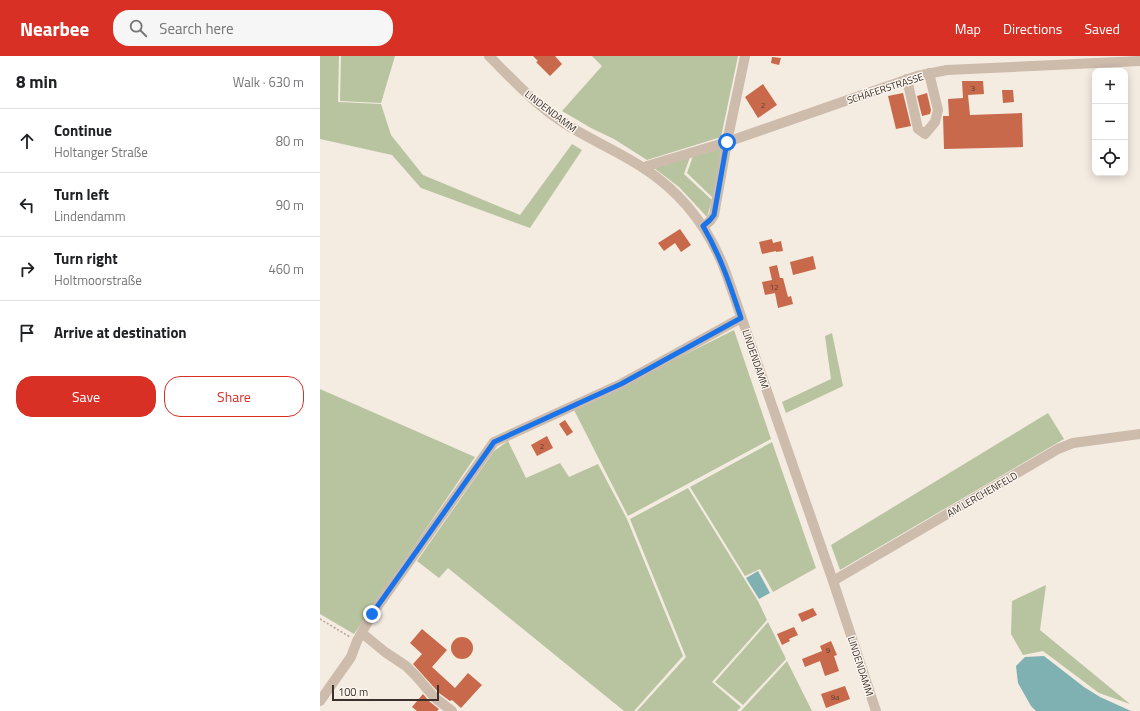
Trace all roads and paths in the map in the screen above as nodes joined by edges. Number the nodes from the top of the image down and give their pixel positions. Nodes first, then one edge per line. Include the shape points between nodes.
1 (489, 56) edge
2 (745, 56) edge
3 (1138, 61) edge
4 (929, 73) junction
5 (907, 79) junction
6 (727, 142) junction
7 (645, 169) junction
8 (703, 226) junction
9 (741, 318) junction
10 (1140, 434) edge
11 (833, 581) junction
12 (320, 619) edge
13 (359, 637) junction
14 (320, 700) edge
15 (452, 711) edge
16 (876, 711) edge

1 - 7 street, LINDENDAMM via 525,92 554,116
2 - 6 street
3 - 4 street, SCHÄFERSTRASSE
4 - 5 street, SCHÄFERSTRASSE
4 - 5 street via 938,110 935,122 925,134 918,129
5 - 6 street, SCHÄFERSTRASSE
6 - 7 street, SCHÄFERSTRASSE via 647,166
6 - 8 street via 714,215
7 - 8 street, LINDENDAMM via 677,195
8 - 9 street, LINDENDAMM via 723,264
9 - 11 street, LINDENDAMM
9 - 13 street via 621,384 494,442 372,614
10 - 11 street, AM LERCHENFELD via 1073,443 1058,449
11 - 16 street, LINDENDAMM
12 - 13 path
13 - 14 street via 351,657
13 - 15 street via 406,666 435,698

